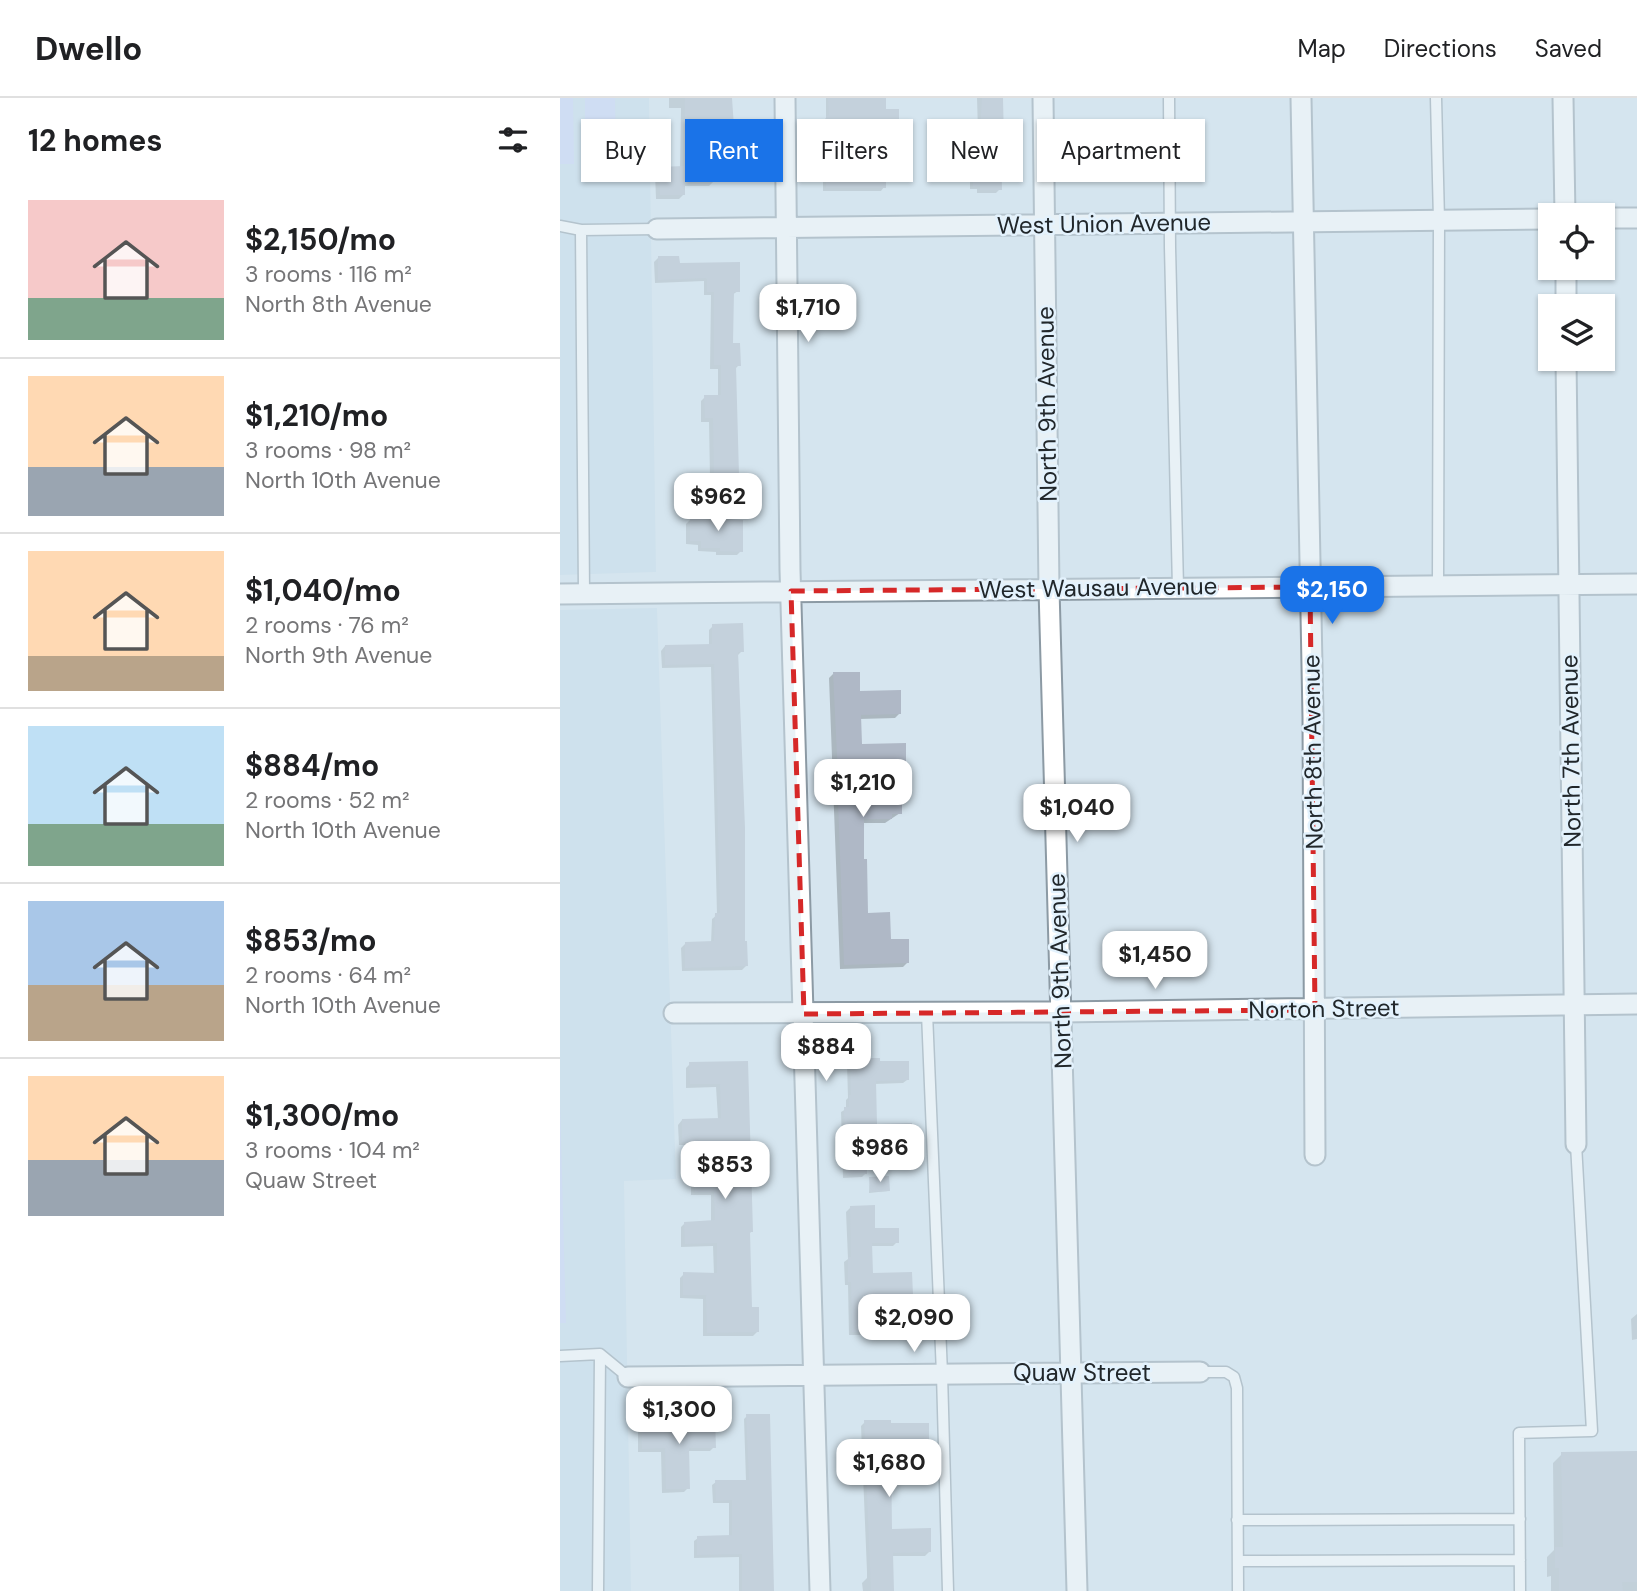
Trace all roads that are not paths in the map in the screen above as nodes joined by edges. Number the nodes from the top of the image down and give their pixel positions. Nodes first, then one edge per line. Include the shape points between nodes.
1 (785, 98) edge
2 (1043, 98) edge
3 (1169, 98) edge
4 (1301, 98) edge
5 (1436, 98) edge
6 (1563, 98) edge
7 (1565, 203) edge
8 (1615, 218) edge
9 (1637, 218) edge
10 (1538, 219) edge
11 (1439, 220) junction
12 (1304, 222) junction
13 (1169, 223) junction
14 (1044, 225) junction
15 (560, 226) edge
16 (787, 228) junction
17 (657, 229) joint
18 (581, 230) junction
19 (1566, 371) edge
20 (1568, 584) junction
21 (1637, 584) edge
22 (1438, 585) junction
23 (1311, 587) junction
24 (1178, 588) junction
25 (1049, 589) junction
26 (791, 591) junction
27 (584, 593) junction
28 (560, 594) edge
29 (1574, 1004) junction
30 (1637, 1004) edge
31 (1315, 1010) junction
32 (1062, 1012) junction
33 (674, 1013) dead end
34 (927, 1013) junction
35 (804, 1014) junction
36 (1576, 1144) joint
37 (1315, 1155) dead end
38 (600, 1353) junction
39 (560, 1356) edge
40 (1200, 1372) joint
41 (1071, 1373) junction
42 (942, 1374) junction
43 (812, 1375) junction
44 (628, 1377) joint
45 (1520, 1519) junction
46 (1237, 1520) junction
47 (1520, 1560) junction
48 (1238, 1562) junction
49 (598, 1591) edge
50 (820, 1591) edge
51 (948, 1591) edge
52 (1077, 1591) edge
53 (1238, 1591) edge
54 (1520, 1591) edge

1 - 16 street
2 - 14 street, North 9th Avenue
3 - 13 lane
4 - 12 street, North 8th Avenue
5 - 11 lane
6 - 7 street
8 - 9 street
10 - 11 street, West Union Avenue
11 - 12 street, West Union Avenue
11 - 22 lane
12 - 13 street, West Union Avenue
12 - 23 street, North 8th Avenue
13 - 14 street, West Union Avenue
13 - 24 lane
14 - 16 street, West Union Avenue
14 - 25 street, North 9th Avenue
15 - 18 lane
16 - 17 street, West Union Avenue
16 - 26 street
17 - 18 lane
18 - 27 lane
19 - 20 street, North 7th Avenue
20 - 21 street, West Wausau Avenue
20 - 22 street, West Wausau Avenue
20 - 29 street, North 7th Avenue
22 - 23 street, West Wausau Avenue
23 - 24 street, West Wausau Avenue
23 - 31 street, North 8th Avenue
24 - 25 street, West Wausau Avenue
25 - 26 street, West Wausau Avenue
25 - 32 street, North 9th Avenue
26 - 27 street, West Wausau Avenue
26 - 35 street
27 - 28 street, West Wausau Avenue
29 - 30 street, Norton Street
29 - 31 street, Norton Street
29 - 36 street, North 7th Avenue
31 - 32 street, Norton Street
31 - 37 street, North 8th Avenue
32 - 34 street, Norton Street
32 - 41 street, North 9th Avenue
33 - 35 street, Norton Street
34 - 35 street, Norton Street
34 - 42 lane
35 - 43 street
36 - 45 lane via 1592,1431 1519,1433
38 - 39 lane
38 - 44 lane
38 - 49 lane
40 - 41 street, Quaw Street
40 - 46 lane via 1226,1372 1234,1377 1237,1388
41 - 42 street, Quaw Street
41 - 52 street, North 9th Avenue
42 - 43 street, Quaw Street
42 - 51 lane
43 - 44 street, Quaw Street
43 - 50 street
45 - 46 lane
45 - 47 lane
46 - 48 lane
47 - 48 lane
47 - 54 lane
48 - 53 lane

